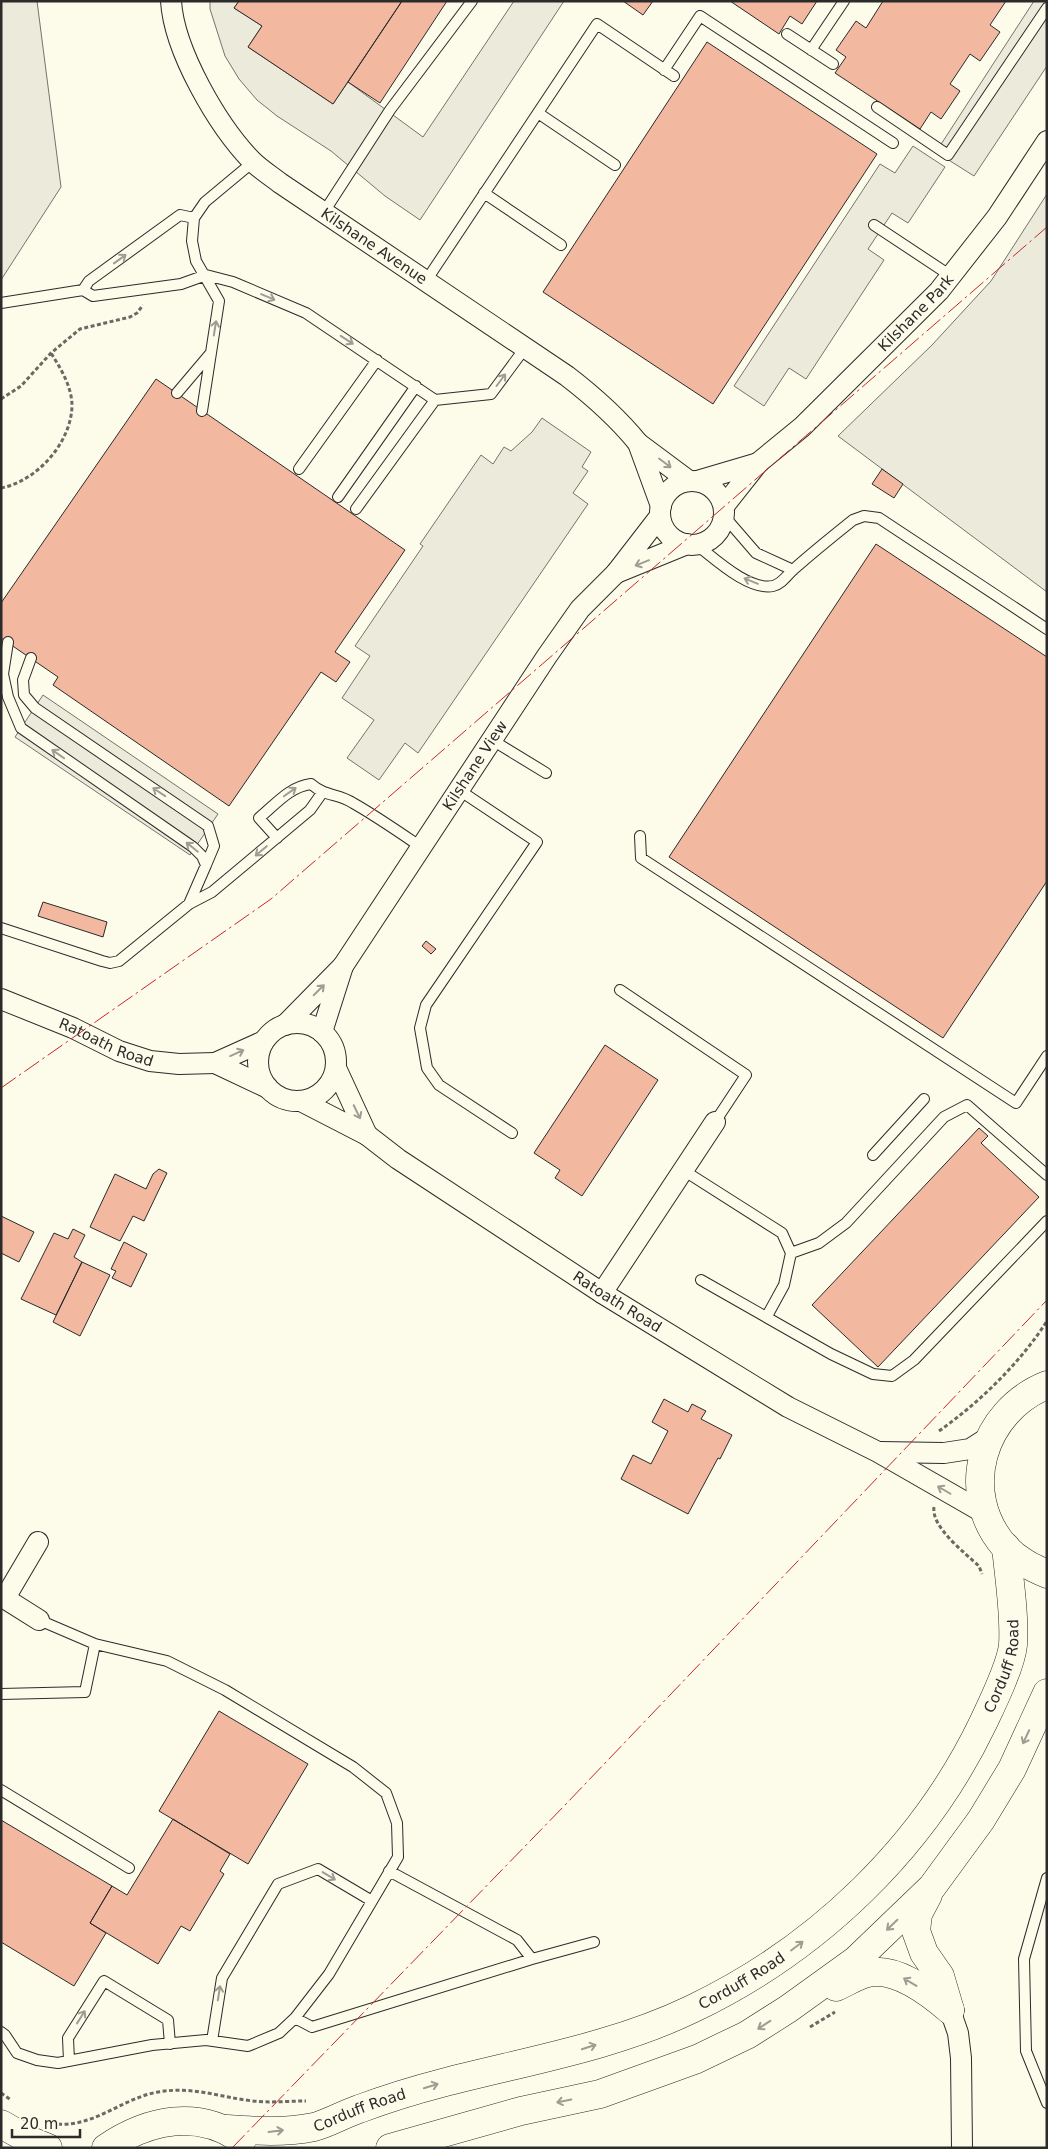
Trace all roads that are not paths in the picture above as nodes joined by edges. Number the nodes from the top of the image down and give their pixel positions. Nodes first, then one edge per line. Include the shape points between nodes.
1 (171, 1) edge
2 (472, 1) edge
3 (844, 1) edge
4 (1047, 8) edge
5 (787, 34) dead end
6 (811, 50) junction
7 (833, 64) dead end
8 (664, 70) junction
9 (674, 76) dead end
10 (877, 108) dead end
11 (538, 113) junction
12 (1047, 142) edge
13 (893, 143) dead end
14 (253, 162) junction
15 (615, 165) dead end
16 (484, 193) junction
17 (324, 212) junction
18 (194, 218) junction
19 (874, 225) dead end
20 (561, 245) dead end
21 (206, 275) junction
22 (951, 276) junction
23 (426, 280) junction
24 (83, 290) junction
25 (1, 303) edge
26 (525, 348) junction
27 (211, 353) junction
28 (377, 360) junction
29 (416, 386) junction
30 (177, 393) dead end
31 (435, 400) junction
32 (202, 411) dead end
33 (638, 442) junction
34 (758, 463) junction
35 (299, 469) dead end
36 (693, 481) junction
37 (338, 496) dead end
38 (356, 509) dead end
39 (661, 511) junction
40 (724, 511) junction
41 (692, 545) junction
42 (793, 570) junction
43 (616, 573) junction
44 (1047, 628) edge
45 (8, 642) dead end
46 (31, 658) dead end
47 (24, 695) junction
48 (8, 697) junction
49 (492, 740) junction
50 (546, 774) dead end
51 (459, 790) junction
52 (322, 793) junction
53 (640, 836) dead end
54 (277, 838) junction
55 (421, 847) junction
56 (206, 865) junction
57 (189, 904) junction
58 (1, 928) edge
59 (343, 966) junction
60 (620, 990) dead end
61 (1, 999) edge
62 (285, 1025) junction
63 (322, 1032) junction
64 (264, 1041) junction
65 (1047, 1056) edge
66 (215, 1063) junction
67 (336, 1068) junction
68 (268, 1088) junction
69 (924, 1099) dead end
70 (301, 1101) junction
71 (715, 1122) joint
72 (512, 1133) dead end
73 (367, 1134) junction
74 (873, 1155) dead end
75 (683, 1170) junction
76 (1047, 1175) edge
77 (1047, 1221) edge
78 (791, 1253) junction
79 (701, 1280) dead end
80 (602, 1293) junction
81 (767, 1316) junction
82 (1042, 1384) edge
83 (989, 1437) junction
84 (878, 1452) junction
85 (986, 1514) junction
86 (38, 1542) dead end
87 (1006, 1547) junction
88 (1047, 1574) edge
89 (3, 1597) edge
90 (40, 1620) joint
91 (95, 1644) junction
92 (1047, 1693) edge
93 (1, 1694) edge
94 (1, 1790) edge
95 (129, 1868) dead end
96 (389, 1871) junction
97 (1047, 1878) edge
98 (932, 1887) junction
99 (372, 1901) junction
100 (594, 1942) dead end
101 (532, 1959) junction
102 (788, 2009) junction
103 (950, 2010) junction
104 (295, 2018) junction
105 (1, 2032) edge
106 (212, 2041) junction
107 (170, 2044) junction
108 (69, 2061) junction
109 (1047, 2103) edge
110 (1, 2124) edge
111 (227, 2129) junction
112 (106, 2147) edge
113 (48, 2148) edge
114 (254, 2148) edge
115 (390, 2148) edge
116 (962, 2148) edge

1 - 14 street, Kilshane Avenue via 190,67 222,123
2 - 17 lane via 390,110
3 - 6 lane
4 - 10 lane via 948,156
5 - 6 lane
6 - 7 lane
8 - 9 lane
8 - 11 lane via 597,24
8 - 13 lane via 700,16
11 - 15 lane
11 - 16 lane
12 - 22 street, Kilshane Park via 997,217
14 - 17 street, Kilshane Avenue
14 - 18 lane via 205,202
16 - 20 lane
16 - 23 lane
17 - 23 street, Kilshane Avenue
18 - 21 lane via 192,241 196,261
24 -> 18 lane via 90,281 180,215
19 - 22 lane
21 - 24 lane via 181,284 93,296
27 -> 21 lane via 219,301
21 -> 28 lane via 233,282 306,313
22 - 34 street, Kilshane Park via 802,427
23 - 26 street, Kilshane Avenue
24 - 25 lane
31 -> 26 lane via 491,394
26 - 33 street, Kilshane Avenue via 593,396
27 - 30 lane
27 - 32 lane
28 - 29 lane
28 - 35 lane
29 - 31 lane
29 - 37 lane
31 - 38 lane
33 -> 36 street, Kilshane Avenue
33 - 39 street, Kilshane Avenue
34 - 36 street, Kilshane Park
34 - 40 street, Kilshane Park
36 - 39 street via 671,488
36 - 40 street via 713,488 720,496
39 - 41 street via 663,526 669,535
39 - 43 street, Kilshane View
40 - 41 street via 721,527 715,535
40 - 42 lane via 756,552
42 -> 41 lane via 780,583 772,586 757,584 728,570
41 -> 43 street, Kilshane View
42 - 44 lane via 853,520 864,516 879,518
43 - 49 street, Kilshane View via 580,609
45 - 48 lane via 3,674
46 - 47 lane via 24,680
47 - 48 lane
56 -> 47 lane via 214,846 208,826 35,708
56 -> 48 lane via 193,847 22,728
49 - 50 lane
49 - 51 street, Kilshane View
51 - 55 street, Kilshane View
51 - 72 lane via 537,842 426,1005 420,1028 422,1047 427,1068 439,1085
52 - 54 lane via 310,810
54 -> 52 lane via 260,818 299,786 311,784
52 - 55 lane via 351,801
53 - 65 lane via 641,858 1016,1103
54 -> 57 lane via 212,892
55 - 59 street, Kilshane View
56 - 57 lane
57 - 58 lane via 126,957 110,963
62 -> 59 street, Kilshane View
59 - 63 street, Kilshane View
60 - 71 lane via 746,1075
61 - 66 street, Ratoath Road via 119,1051 150,1061
62 - 63 street via 311,1025
62 - 64 street
63 - 67 street via 331,1042
66 -> 64 street, Ratoath Road
64 - 68 street via 258,1063
66 - 68 street, Ratoath Road
67 - 70 street via 323,1091
67 -> 73 street, Ratoath Road
68 - 70 street via 283,1098
69 - 74 lane
70 - 73 street, Ratoath Road
71 - 75 street
73 - 80 street, Ratoath Road via 398,1159
75 - 78 lane via 782,1233
75 - 80 street
76 - 78 lane via 967,1105 944,1117 846,1223 819,1243
77 - 81 lane via 914,1360 892,1376 873,1374 831,1354
78 - 81 lane via 784,1285
79 - 81 lane
80 - 84 street, Ratoath Road via 788,1407
82 - 83 street via 1008,1409
83 - 84 street, Ratoath Road via 970,1449 944,1453
83 - 85 street via 980,1474
85 -> 84 street, Ratoath Road
85 - 87 street
86 - 89 street
87 - 88 street via 1027,1565
111 -> 87 street, Corduff Road via 267,2132 315,2126 438,2084 588,2048 638,2032 692,2009 743,1982 795,1948 848,1906 899,1851 936,1806 970,1749 998,1690 1013,1646
89 - 90 street
90 - 91 lane
91 - 93 lane via 85,1692
91 - 96 lane via 167,1661 225,1690 353,1767 386,1792 396,1823 398,1857
92 -> 98 street via 1012,1769 981,1820
94 - 95 lane
96 - 99 lane
96 - 101 lane via 518,1940
97 - 109 lane via 1024,1959 1026,2051
98 -> 102 street via 856,1960
98 - 103 street via 918,1914 916,1930 924,1953 940,1976
99 - 104 lane via 329,1974
106 -> 99 lane via 222,1978 278,1884 318,1869
100 - 101 lane
101 - 104 lane via 312,2027
103 -> 102 street via 897,1974 866,1973
102 -> 115 street via 747,2036 697,2059 600,2094 521,2111
103 - 116 street via 958,2033 961,2058
104 - 106 lane via 279,2033 248,2046
105 - 108 lane via 6,2034 18,2053 37,2060
106 - 107 lane
107 - 108 lane
108 -> 107 lane via 68,2038 104,1981 168,2020
110 - 113 street
111 - 112 street, Corduff Road via 190,2121 162,2122 133,2132
111 - 114 street

